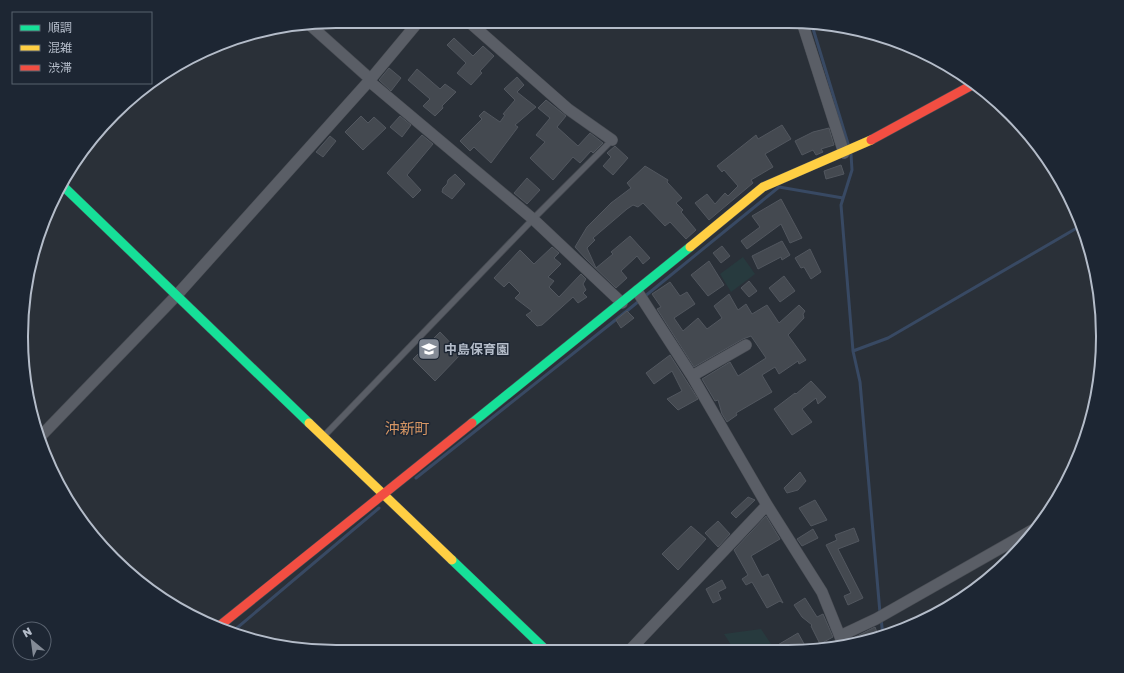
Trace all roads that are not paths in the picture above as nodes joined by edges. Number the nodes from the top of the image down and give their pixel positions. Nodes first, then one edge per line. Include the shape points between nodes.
1 (413, 28) edge
2 (476, 28) edge
3 (315, 29) edge
4 (804, 29) edge
5 (369, 81) junction
6 (968, 87) edge
7 (612, 140) joint
8 (844, 153) junction
9 (66, 188) edge
10 (533, 218) junction
11 (637, 291) junction
12 (177, 296) junction
13 (622, 303) junction
14 (746, 345) dead end
15 (692, 376) junction
16 (43, 433) edge
17 (324, 436) junction
18 (384, 494) junction
19 (768, 505) junction
20 (1023, 536) edge
21 (222, 624) edge
22 (841, 640) edge
23 (541, 645) edge
24 (635, 645) edge

1 - 5 street
2 - 7 street via 568,109
3 - 5 street via 368,77
4 - 8 street
5 - 10 street
5 - 12 street
6 - 8 street via 888,132
7 - 10 lane
8 - 11 street via 763,187
9 - 12 street
10 - 13 street
10 - 17 lane
11 - 13 street
11 - 15 street
12 - 16 street
12 - 17 street
13 - 18 street
14 - 15 street
15 - 19 street
17 - 18 street
18 - 21 street
18 - 23 street
19 - 22 street via 822,592
19 - 24 street
20 - 22 street

